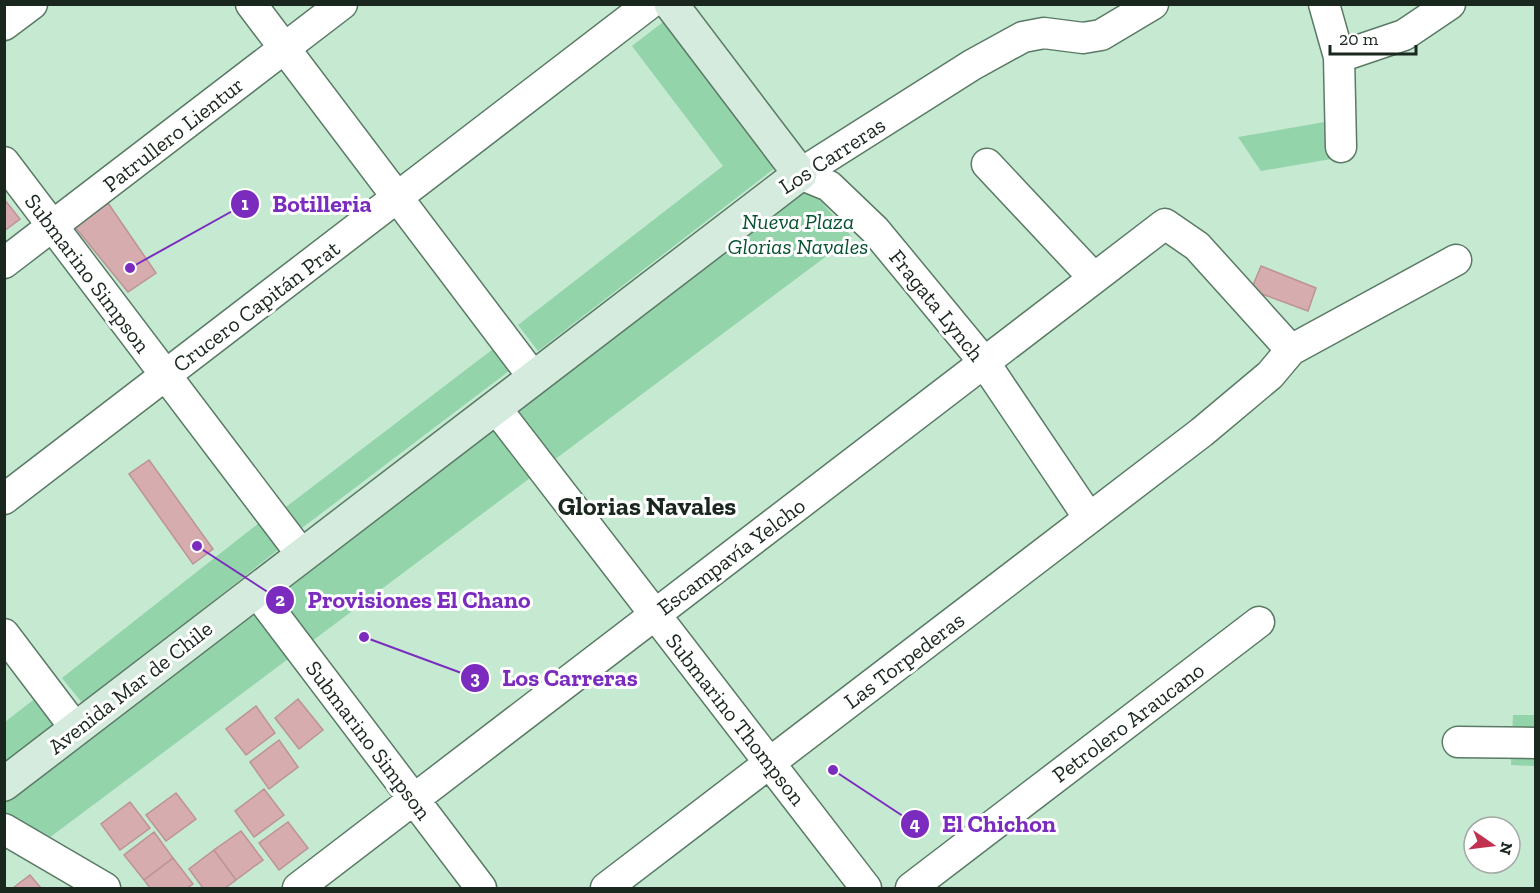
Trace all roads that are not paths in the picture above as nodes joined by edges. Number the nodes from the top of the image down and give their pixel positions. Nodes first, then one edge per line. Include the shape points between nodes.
1 (32, 4) edge
2 (251, 4) edge
3 (342, 4) edge
4 (649, 4) edge
5 (671, 4) edge
6 (1153, 4) edge
7 (1324, 4) edge
8 (1450, 4) edge
9 (4, 25) edge
10 (284, 49) junction
11 (1339, 57) junction
12 (1341, 147) dead end
13 (4, 162) edge
14 (987, 164) dead end
15 (800, 174) junction
16 (397, 198) junction
17 (53, 226) junction
18 (1456, 260) dead end
19 (4, 263) edge
20 (1094, 278) junction
21 (1291, 350) junction
22 (984, 362) junction
23 (166, 375) junction
24 (534, 378) junction
25 (495, 407) junction
26 (4, 499) edge
27 (1089, 518) junction
28 (302, 555) junction
29 (256, 591) junction
30 (655, 615) junction
31 (1259, 622) dead end
32 (4, 634) edge
33 (76, 729) junction
34 (1458, 742) dead end
35 (1536, 743) edge
36 (770, 763) junction
37 (4, 784) edge
38 (414, 799) junction
39 (4, 829) edge
40 (105, 888) edge
41 (298, 888) edge
42 (481, 888) edge
43 (606, 888) edge
44 (866, 888) edge
45 (911, 888) edge

1 - 9 street
2 - 10 street
3 - 10 street, Patrullero Lientur
4 - 16 street, Crucero Capitán Prat
5 - 15 street
6 - 15 street, Los Carreras via 1101,35 1083,38 1044,33 1023,37
7 - 11 street
8 - 11 street via 1404,35
10 - 16 street
10 - 17 street, Patrullero Lientur
11 - 12 street
13 - 17 street, Submarino Simpson
14 - 20 street
15 - 22 street, Fragata Lynch via 829,186 875,230
15 - 24 street, Los Carreras
16 - 23 street, Crucero Capitán Prat
16 - 24 street
17 - 19 street, Patrullero Lientur
17 - 23 street, Submarino Simpson
18 - 21 street
20 - 21 street, Escampavía Yelcho via 1165,224 1197,246
20 - 22 street, Escampavía Yelcho
21 - 27 street, Las Torpederas via 1270,375 1202,432
22 - 27 street, Fragata Lynch
22 - 30 street, Escampavía Yelcho
23 - 26 street, Crucero Capitán Prat
23 - 28 street, Submarino Simpson
24 - 25 street, Los Carreras
25 - 28 street, Los Carreras
25 - 30 street, Submarino Thompson
27 - 36 street, Las Torpederas
28 - 29 street, Los Carreras
29 - 33 street, Avenida Mar de Chile
29 - 38 street, Submarino Simpson
30 - 36 street, Submarino Thompson
30 - 38 street, Escampavía Yelcho
31 - 45 street, Petrolero Araucano
32 - 33 street
33 - 37 street, Avenida Mar de Chile
34 - 35 street
36 - 43 street, Las Torpederas
36 - 44 street, Submarino Thompson
38 - 41 street, Escampavía Yelcho
38 - 42 street, Submarino Simpson
39 - 40 street

